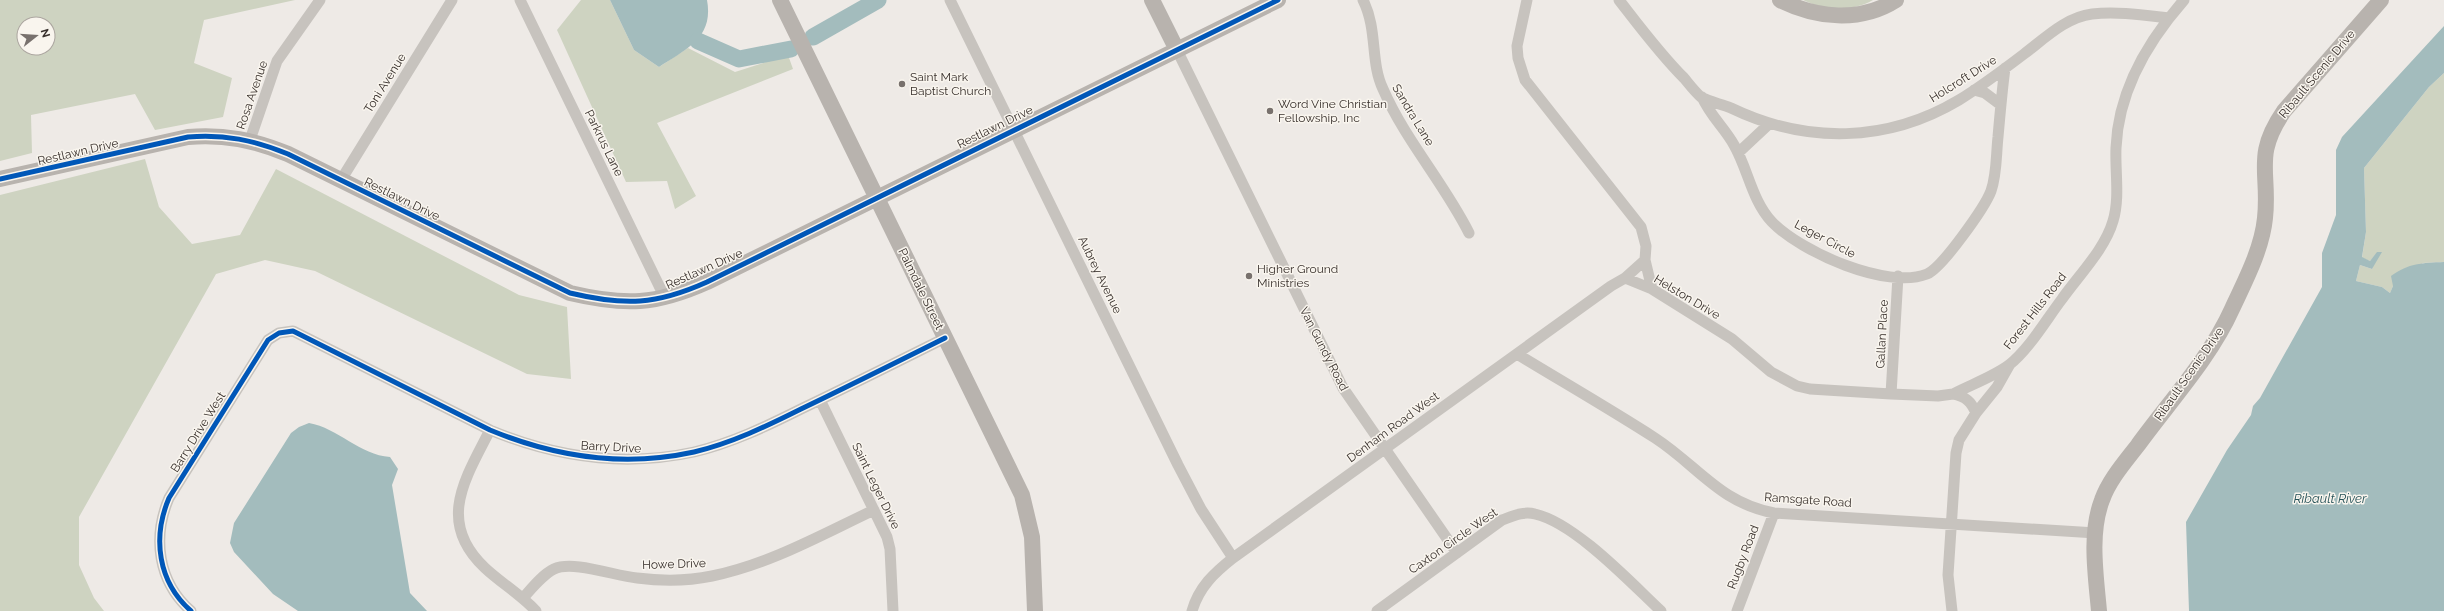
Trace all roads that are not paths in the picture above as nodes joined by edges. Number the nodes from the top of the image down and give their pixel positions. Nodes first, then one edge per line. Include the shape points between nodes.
1 (320, 0) edge
2 (452, 0) edge
3 (520, 0) edge
4 (780, 0) edge
5 (950, 0) edge
6 (1152, 0) edge
7 (1278, 0) edge
8 (1363, 0) edge
9 (1619, 0) edge
10 (1780, 0) edge
11 (1896, 0) edge
12 (2184, 0) edge
13 (2381, 0) edge
14 (1529, 1) edge
15 (2168, 18) junction
16 (1177, 50) junction
17 (2005, 68) junction
18 (1974, 90) junction
19 (1702, 97) junction
20 (2001, 106) junction
21 (1769, 124) junction
22 (1014, 129) junction
23 (250, 140) junction
24 (1738, 153) junction
25 (0, 179) edge
26 (340, 180) junction
27 (876, 197) junction
28 (1469, 233) dead end
29 (1645, 260) junction
30 (1898, 276) junction
31 (1625, 278) junction
32 (1652, 289) junction
33 (665, 298) junction
34 (278, 333) joint
35 (945, 338) junction
36 (1517, 354) junction
37 (2010, 364) junction
38 (1891, 394) junction
39 (1953, 394) junction
40 (820, 400) junction
41 (1976, 413) junction
42 (490, 430) junction
43 (1384, 450) junction
44 (874, 510) junction
45 (1774, 513) junction
46 (1951, 522) junction
47 (2096, 532) junction
48 (1457, 553) junction
49 (1233, 558) junction
50 (523, 598) junction
51 (191, 611) edge
52 (536, 611) edge
53 (893, 611) edge
54 (1035, 611) edge
55 (1192, 611) edge
56 (1377, 611) edge
57 (1661, 611) edge
58 (1737, 611) edge
59 (1952, 611) edge
60 (2098, 611) edge

1 - 23 street, Rosa Avenue via 277,61
2 - 26 street, Toni Avenue
3 - 33 street, Parkrus Lane
4 - 27 street, Palmdale Street
5 - 22 street, Aubrey Avenue
6 - 16 street, Van Gundy Road
7 - 16 street, Restlawn Drive
8 - 28 street, Sandra Lane via 1372,23 1382,88 1397,118 1457,208
9 - 19 street, Holcroft Drive via 1669,62
10 - 11 street via 1812,13 1845,16 1877,9
12 - 15 street, Forest Hills Road
13 - 47 street, Ribault Scenic Drive via 2284,111 2272,130 2263,166 2266,202 2262,233 2232,309 2206,353 2109,485 2098,514
14 - 29 street, Helston Drive via 1517,46 1525,80 1641,227 1646,246
15 - 17 street, Holcroft Drive via 2091,14 2065,24
15 - 37 street, Forest Hills Road via 2139,64 2128,88 2116,146 2116,210 2109,231 2029,344
16 - 22 street, Restlawn Drive
16 - 43 street, Van Gundy Road via 1342,388
17 - 18 street, Holcroft Drive
17 - 20 street, Leger Circle
18 - 20 street via 1985,93
18 - 21 street, Holcroft Drive via 1938,111 1914,121 1872,132 1828,135
19 - 21 street, Holcroft Drive
19 - 24 street, Leger Circle via 1710,115
20 - 30 street, Leger Circle via 1995,175 1984,205 1936,270 1922,276
21 - 24 street
22 - 27 street, Restlawn Drive
22 - 49 street, Aubrey Avenue via 1178,465 1201,509
23 - 25 street, Restlawn Drive via 218,136 188,138
23 - 26 street, Restlawn Drive via 288,154
24 - 30 street, Leger Circle via 1758,203 1773,223 1784,232 1812,250 1855,270
26 - 33 street, Restlawn Drive via 570,293 619,302
27 - 33 street, Restlawn Drive via 707,282
27 - 35 street, Palmdale Street
29 - 31 street, Helston Drive
29 - 32 street
30 - 38 street, Gallan Place
31 - 32 street, Helston Drive
31 - 36 street, Denham Road West
32 - 38 street, Helston Drive via 1732,339 1784,380 1810,389
34 - 42 street, Barry Drive via 293,332
34 - 51 street, Barry Drive West via 268,340 169,498 160,524 159,553 168,581
35 - 40 street, Barry Drive
35 - 54 street, Palmdale Street via 1022,495 1032,537
36 - 43 street, Denham Road West
36 - 45 street, Ramsgate Road via 1655,438 1724,494 1756,509
37 - 39 street, Forest Hills Road
37 - 41 street via 1997,387
38 - 39 street, Helston Drive
39 - 41 street via 1972,403
40 - 42 street, Barry Drive via 752,433 695,451 649,458 594,457 557,452 518,442
40 - 44 street, Saint Leger Drive
41 - 46 street via 1959,440 1956,453
42 - 50 street via 461,492 457,509 459,527 467,548 484,568
43 - 48 street, Van Gundy Road
43 - 49 street, Denham Road West
44 - 50 street, Howe Drive via 782,554 736,571 710,577 666,580 637,578 565,566 547,573
44 - 53 street, Saint Leger Drive via 890,548
45 - 46 street, Ramsgate Road
45 - 58 street, Rugby Road
46 - 47 street, Ramsgate Road
46 - 59 street via 1948,575
47 - 60 street, Ribault Scenic Drive
48 - 56 street, Caxton Circle West
48 - 57 street, Caxton Circle West via 1502,520 1514,515 1534,514 1579,538
49 - 55 street, Denham Road West via 1206,583
50 - 52 street

